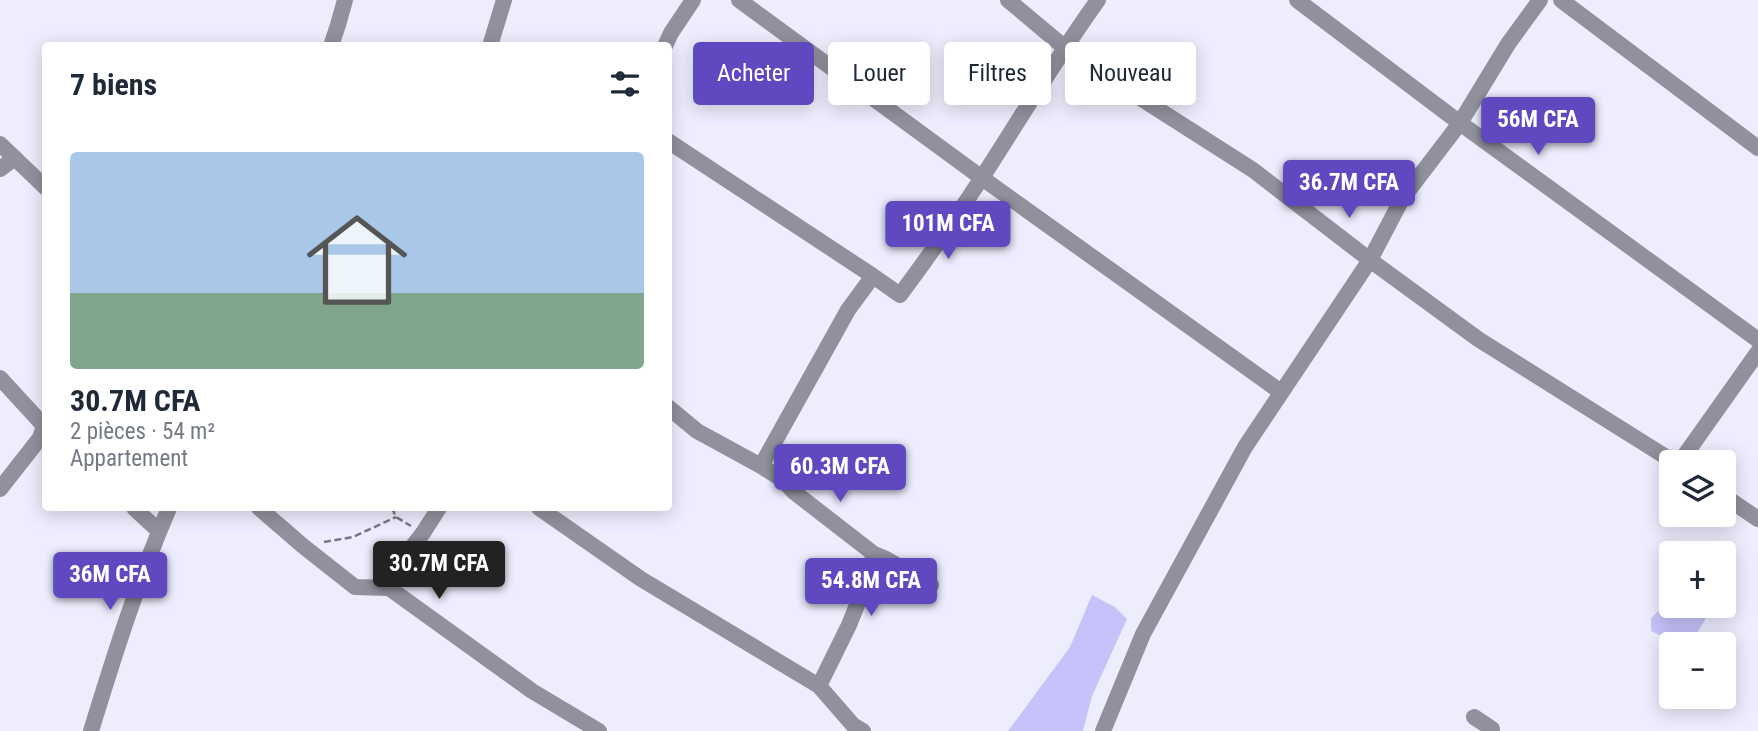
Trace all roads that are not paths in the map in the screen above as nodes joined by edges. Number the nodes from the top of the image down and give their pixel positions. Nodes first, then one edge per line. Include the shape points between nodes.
1 (345, 0) edge
2 (505, 0) edge
3 (693, 0) edge
4 (739, 0) edge
5 (1008, 0) edge
6 (1098, 0) edge
7 (1297, 0) edge
8 (1540, 0) edge
9 (1561, 0) edge
10 (332, 42) edge
11 (491, 42) edge
12 (667, 42) edge
13 (1064, 47) junction
14 (1460, 123) junction
15 (0, 144) edge
16 (672, 144) edge
17 (1758, 148) edge
18 (15, 158) junction
19 (0, 169) edge
20 (982, 178) junction
21 (42, 184) edge
22 (1370, 260) junction
23 (873, 276) junction
24 (1758, 340) edge
25 (1758, 352) edge
26 (0, 378) edge
27 (1281, 392) junction
28 (672, 410) edge
29 (42, 424) edge
30 (42, 434) edge
31 (1689, 450) edge
32 (1659, 453) edge
33 (761, 466) junction
34 (0, 489) edge
35 (1736, 503) edge
36 (137, 511) edge
37 (168, 511) edge
38 (262, 511) edge
39 (437, 511) edge
40 (543, 511) edge
41 (1758, 519) edge
42 (159, 531) junction
43 (874, 554) junction
44 (931, 585) dead end
45 (389, 588) junction
46 (819, 685) junction
47 (1474, 717) dead end
48 (855, 729) edge
49 (91, 731) edge
50 (599, 731) edge
51 (1103, 731) edge
52 (1491, 731) edge

1 - 10 street
2 - 11 street
3 - 12 street
4 - 20 street
5 - 13 street
6 - 13 street
7 - 14 street
8 - 14 street
9 - 17 street
13 - 20 street
13 - 22 street via 1253,170
14 - 22 street via 1402,199
14 - 24 street
15 - 18 street
16 - 23 street
18 - 19 street
18 - 21 street
20 - 23 street via 900,295
20 - 27 street
22 - 27 street
22 - 32 street via 1478,339
23 - 33 street via 848,310
25 - 31 street
26 - 29 street
27 - 51 street via 1245,447 1143,634
28 - 33 street via 697,430
30 - 34 street
33 - 43 street
35 - 41 street
36 - 42 street
37 - 42 street
38 - 45 street via 355,587
39 - 45 street via 402,560
40 - 46 street via 641,579
42 - 49 street
43 - 44 street
43 - 46 street via 858,602
45 - 50 street via 532,691
46 - 48 street
47 - 52 street

